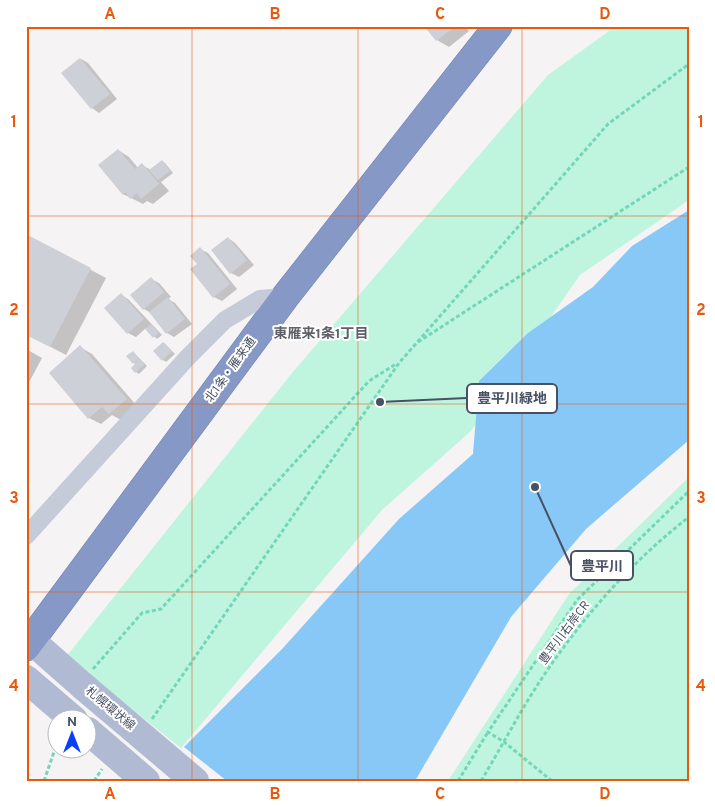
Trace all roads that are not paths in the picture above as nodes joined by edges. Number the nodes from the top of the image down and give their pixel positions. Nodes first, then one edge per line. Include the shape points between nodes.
1 (498, 26) edge
2 (285, 297) junction
3 (26, 536) edge
4 (28, 641) edge
5 (26, 680) edge
6 (55, 710) edge
7 (98, 740) edge
8 (146, 781) edge
9 (195, 781) edge

1 - 2 highway, 北1条・雁来通
2 - 3 street via 260,299 225,320 188,356
2 - 4 highway, 北1条・雁来通
4 - 9 main road, 札幌環状線, bridge via 87,679
5 - 6 main road
7 - 8 main road, bridge

